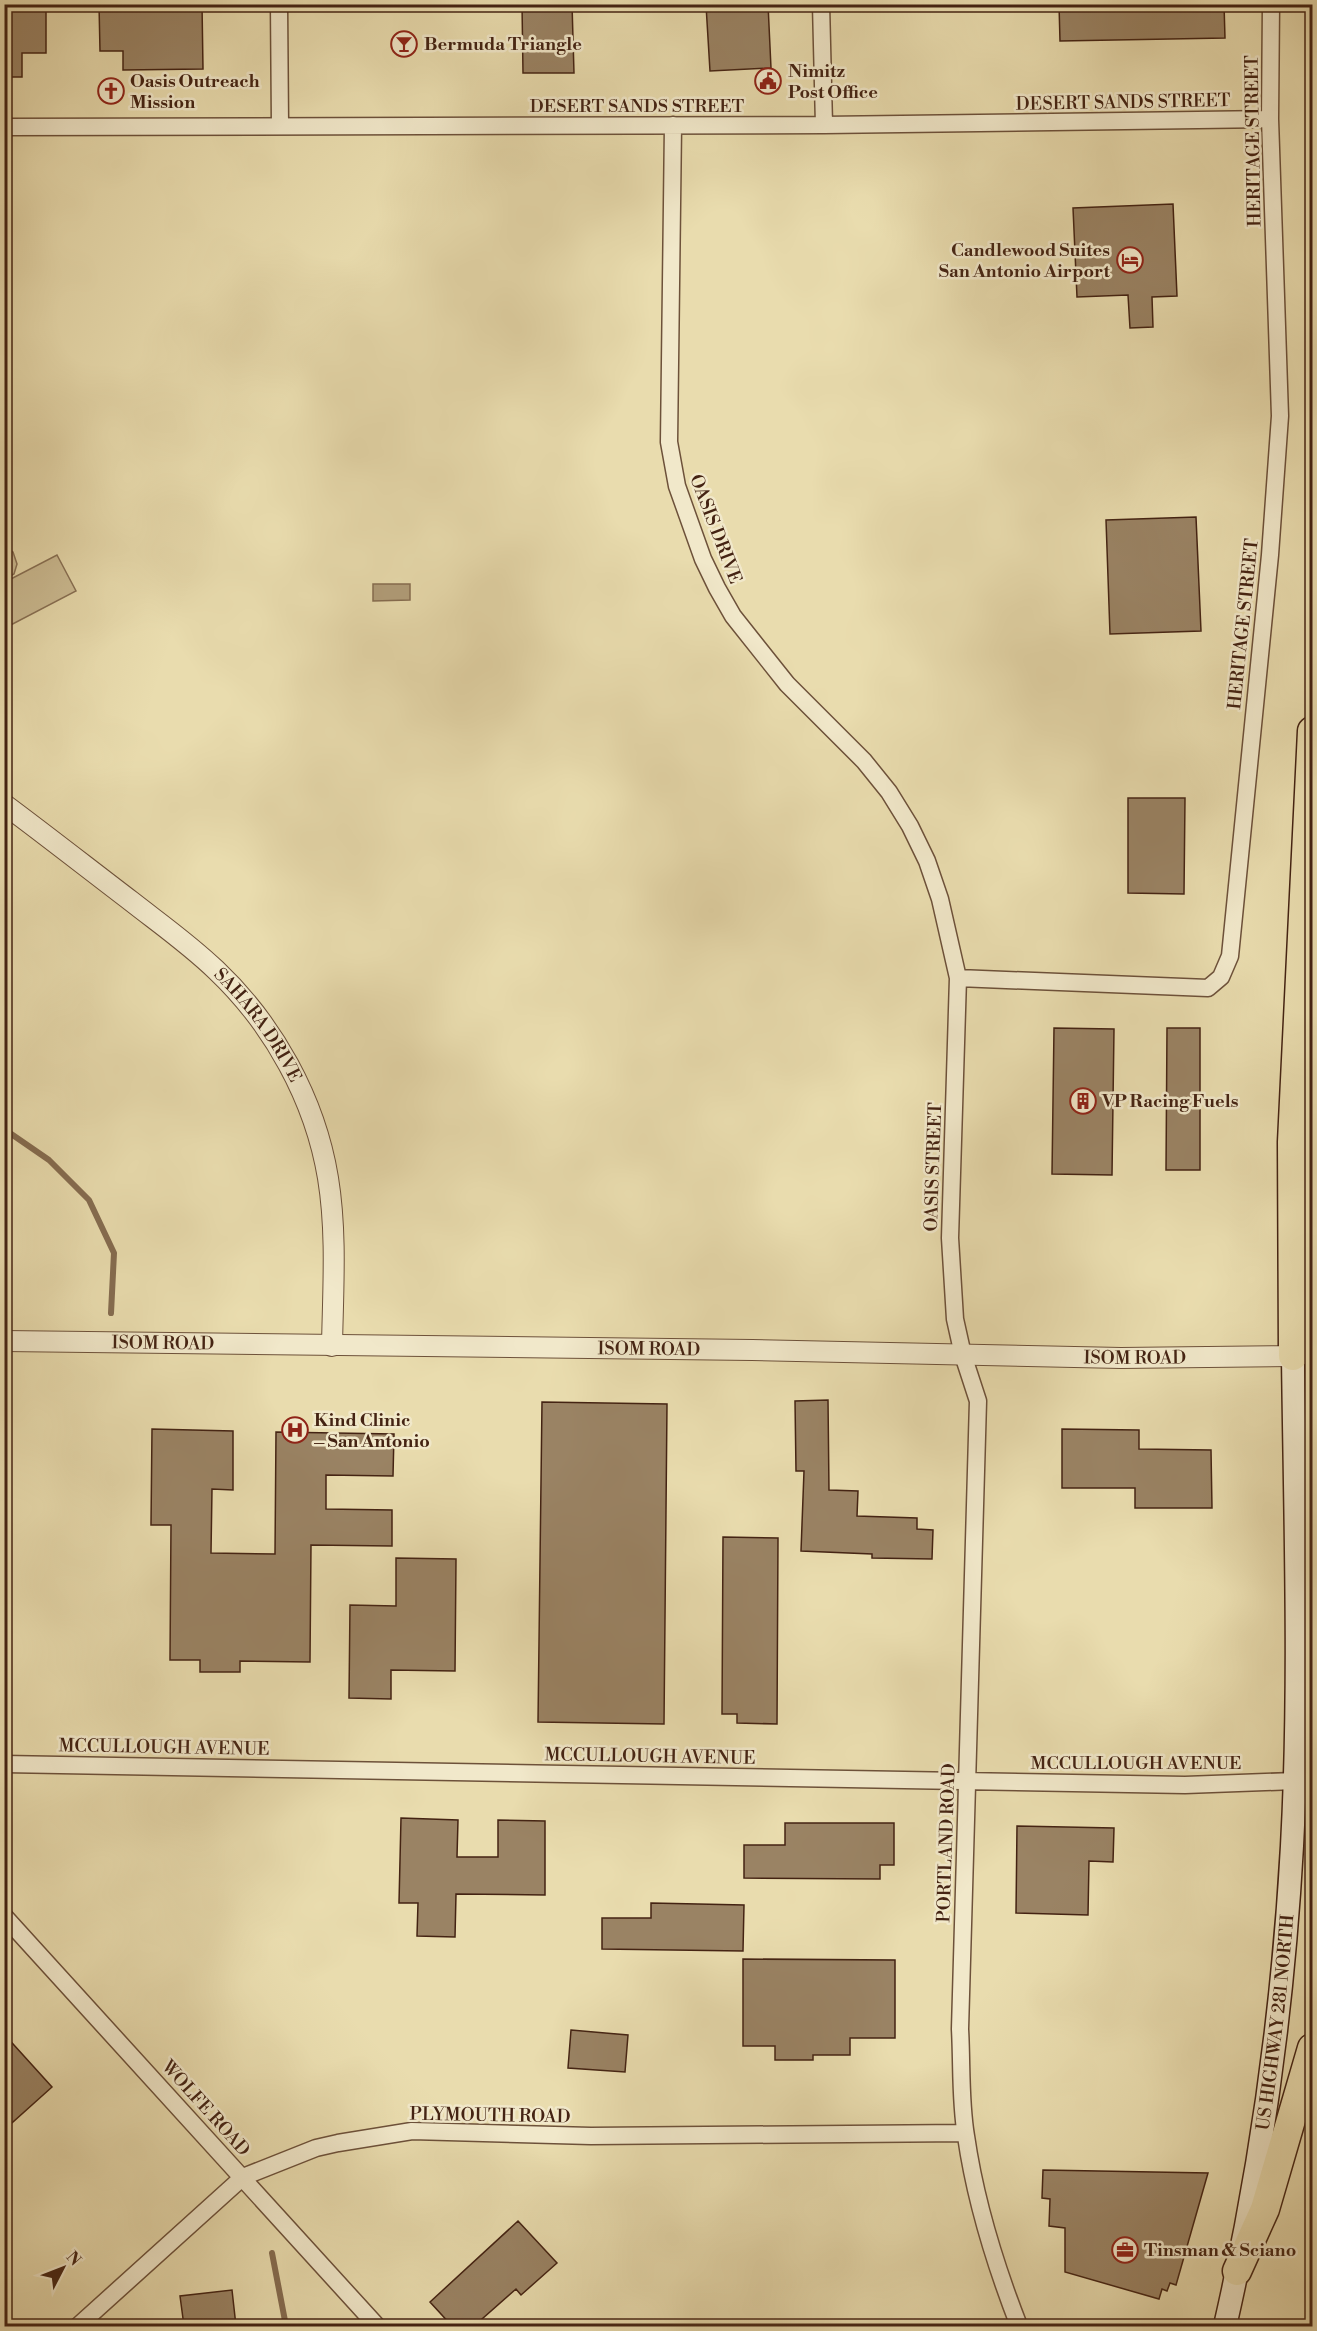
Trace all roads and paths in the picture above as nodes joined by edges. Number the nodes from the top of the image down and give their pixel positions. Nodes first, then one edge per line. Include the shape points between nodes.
1 (279, 4) edge
2 (821, 4) edge
3 (1271, 4) edge
4 (1270, 119) junction
5 (673, 125) junction
6 (824, 125) junction
7 (280, 126) junction
8 (4, 127) edge
9 (1312, 731) edge
10 (4, 804) edge
11 (957, 978) junction
12 (4, 1341) edge
13 (332, 1346) junction
14 (963, 1355) junction
15 (1306, 1358) edge
16 (4, 1764) edge
17 (967, 1781) junction
18 (1294, 1781) junction
19 (4, 1916) edge
20 (1312, 2048) edge
21 (965, 2133) junction
22 (243, 2177) junction
23 (1237, 2271) junction
24 (78, 2326) edge
25 (377, 2326) edge
26 (1019, 2326) edge
27 (1225, 2326) edge

1 - 7 street
2 - 6 street
3 - 4 street, HERITAGE STREET
4 - 6 street, DESERT SANDS STREET
4 - 11 street, HERITAGE STREET via 1280,416 1230,956 1221,977 1208,987
5 - 6 street, DESERT SANDS STREET
5 - 7 street, DESERT SANDS STREET
5 - 11 street, OASIS DRIVE via 669,441 677,486 703,559 733,616 787,684 864,761 910,826 940,898
7 - 8 street, DESERT SANDS STREET
9 - 15 highway via 1292,1142
10 - 13 street, SAHARA DRIVE via 215,969 248,1005 288,1064 319,1137 328,1176 333,1216
11 - 14 street, OASIS STREET via 950,1238 955,1319
12 - 13 street, ISOM ROAD
13 - 14 street, ISOM ROAD
14 - 15 street, ISOM ROAD
14 - 17 street, PORTLAND ROAD via 978,1401
15 - 18 main road, US HIGHWAY 281 NORTH
16 - 17 street, MCCULLOUGH AVENUE
17 - 18 street, MCCULLOUGH AVENUE via 1204,1785
17 - 21 street, PORTLAND ROAD via 960,2029
18 - 23 main road, US HIGHWAY 281 NORTH via 1288,1905 1276,2028
19 - 22 street, WOLFE ROAD
20 - 23 highway via 1265,2209
21 - 22 street, PLYMOUTH ROAD via 591,2136 412,2131 316,2148
21 - 26 street, PORTLAND ROAD via 993,2249
22 - 24 street, PLYMOUTH ROAD
22 - 25 street, WOLFE ROAD
23 - 27 main road, US HIGHWAY 281 NORTH

